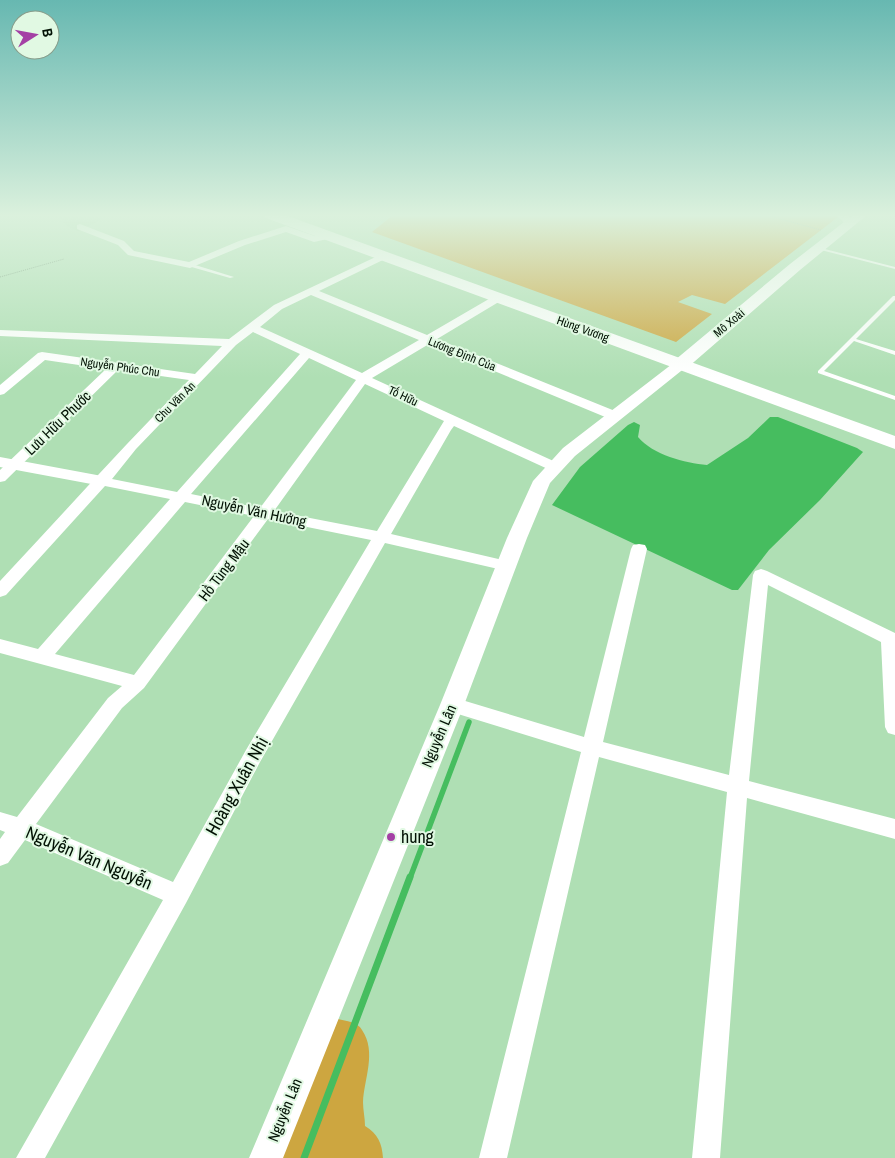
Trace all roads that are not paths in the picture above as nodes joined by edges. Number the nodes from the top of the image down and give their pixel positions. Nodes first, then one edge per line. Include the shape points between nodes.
1 (206, 269) edge
2 (356, 269) edge
3 (419, 269) edge
4 (444, 269) edge
5 (793, 269) edge
6 (232, 277) dead end
7 (309, 291) junction
8 (895, 296) edge
9 (498, 298) junction
10 (887, 305) junction
11 (895, 307) edge
12 (251, 326) junction
13 (0, 333) edge
14 (852, 339) junction
15 (425, 340) junction
16 (232, 343) junction
17 (308, 353) junction
18 (895, 353) edge
19 (687, 360) junction
20 (115, 367) junction
21 (198, 378) junction
22 (362, 378) junction
23 (0, 390) edge
24 (895, 398) edge
25 (616, 416) junction
26 (453, 419) junction
27 (895, 429) edge
28 (895, 443) edge
29 (8, 463) edge
30 (555, 467) junction
31 (0, 478) edge
32 (102, 481) junction
33 (180, 495) junction
34 (266, 513) junction
35 (380, 536) junction
36 (639, 549) dead end
37 (507, 566) junction
38 (0, 591) edge
39 (893, 640) edge
40 (0, 646) edge
41 (41, 658) junction
42 (138, 683) junction
43 (452, 705) junction
44 (895, 727) edge
45 (592, 748) junction
46 (738, 787) junction
47 (0, 821) edge
48 (21, 828) junction
49 (895, 829) edge
50 (0, 856) edge
51 (178, 896) junction
52 (30, 1158) edge
53 (266, 1158) edge
54 (493, 1158) edge
55 (706, 1158) edge

1 - 6 lane
2 - 7 street, Chu Văn An
3 - 9 main road, Hùng Vương
4 - 19 main road, Hùng Vương
5 - 19 main road, Mô Xoài
7 - 12 street, Chu Văn An
7 - 15 street, Lương Định Của
8 - 10 lane
9 - 15 street, Hồ Tùng Mậu
9 - 19 main road, Hùng Vương
10 - 11 lane
10 - 14 lane
12 - 16 street, Chu Văn An
12 - 17 street, Tố Hữu
13 - 16 street
14 - 18 lane
14 - 24 lane via 820,372
15 - 22 street, Hồ Tùng Mậu
15 - 25 street, Lương Định Của
16 - 21 street, Chu Văn An
17 - 22 street, Tố Hữu
17 - 33 street
19 - 25 street, Nguyễn Lân
19 - 27 main road, Hùng Vương
19 - 28 main road, Hùng Vương
20 - 21 street, Nguyễn Phúc Chu
20 - 23 street, Nguyễn Phúc Chu via 42,356
20 - 29 street, Lưu Hữu Phước
21 - 32 street, Chu Văn An via 131,446
22 - 26 street, Tố Hữu
22 - 34 street, Hồ Tùng Mậu
25 - 30 street, Nguyễn Lân via 569,452
26 - 30 street, Tố Hữu
26 - 35 street, Hoàng Xuân Nhị
29 - 31 street, Lưu Hữu Phước
29 - 32 street, Nguyễn Văn Hưởng
30 - 37 street, Nguyễn Lân via 542,481
32 - 33 street, Nguyễn Văn Hưởng
32 - 38 street, Chu Văn An
33 - 34 street, Nguyễn Văn Hưởng
33 - 41 street
34 - 35 street, Nguyễn Văn Hưởng
34 - 42 street, Hồ Tùng Mậu
35 - 37 street, Nguyễn Văn Hưởng
35 - 51 street, Hoàng Xuân Nhị via 253,756
36 - 45 street
37 - 43 street, Nguyễn Lân
39 - 44 street
39 - 46 street via 762,575
40 - 41 street
41 - 42 street
42 - 48 street, Hồ Tùng Mậu via 115,703
43 - 45 street
43 - 53 street, Nguyễn Lân
45 - 46 street
45 - 54 street
46 - 49 street
46 - 55 street
47 - 48 street, Nguyễn Văn Nguyễn
48 - 50 street, Hồ Tùng Mậu
48 - 51 street, Nguyễn Văn Nguyễn
51 - 52 street, Hoàng Xuân Nhị

